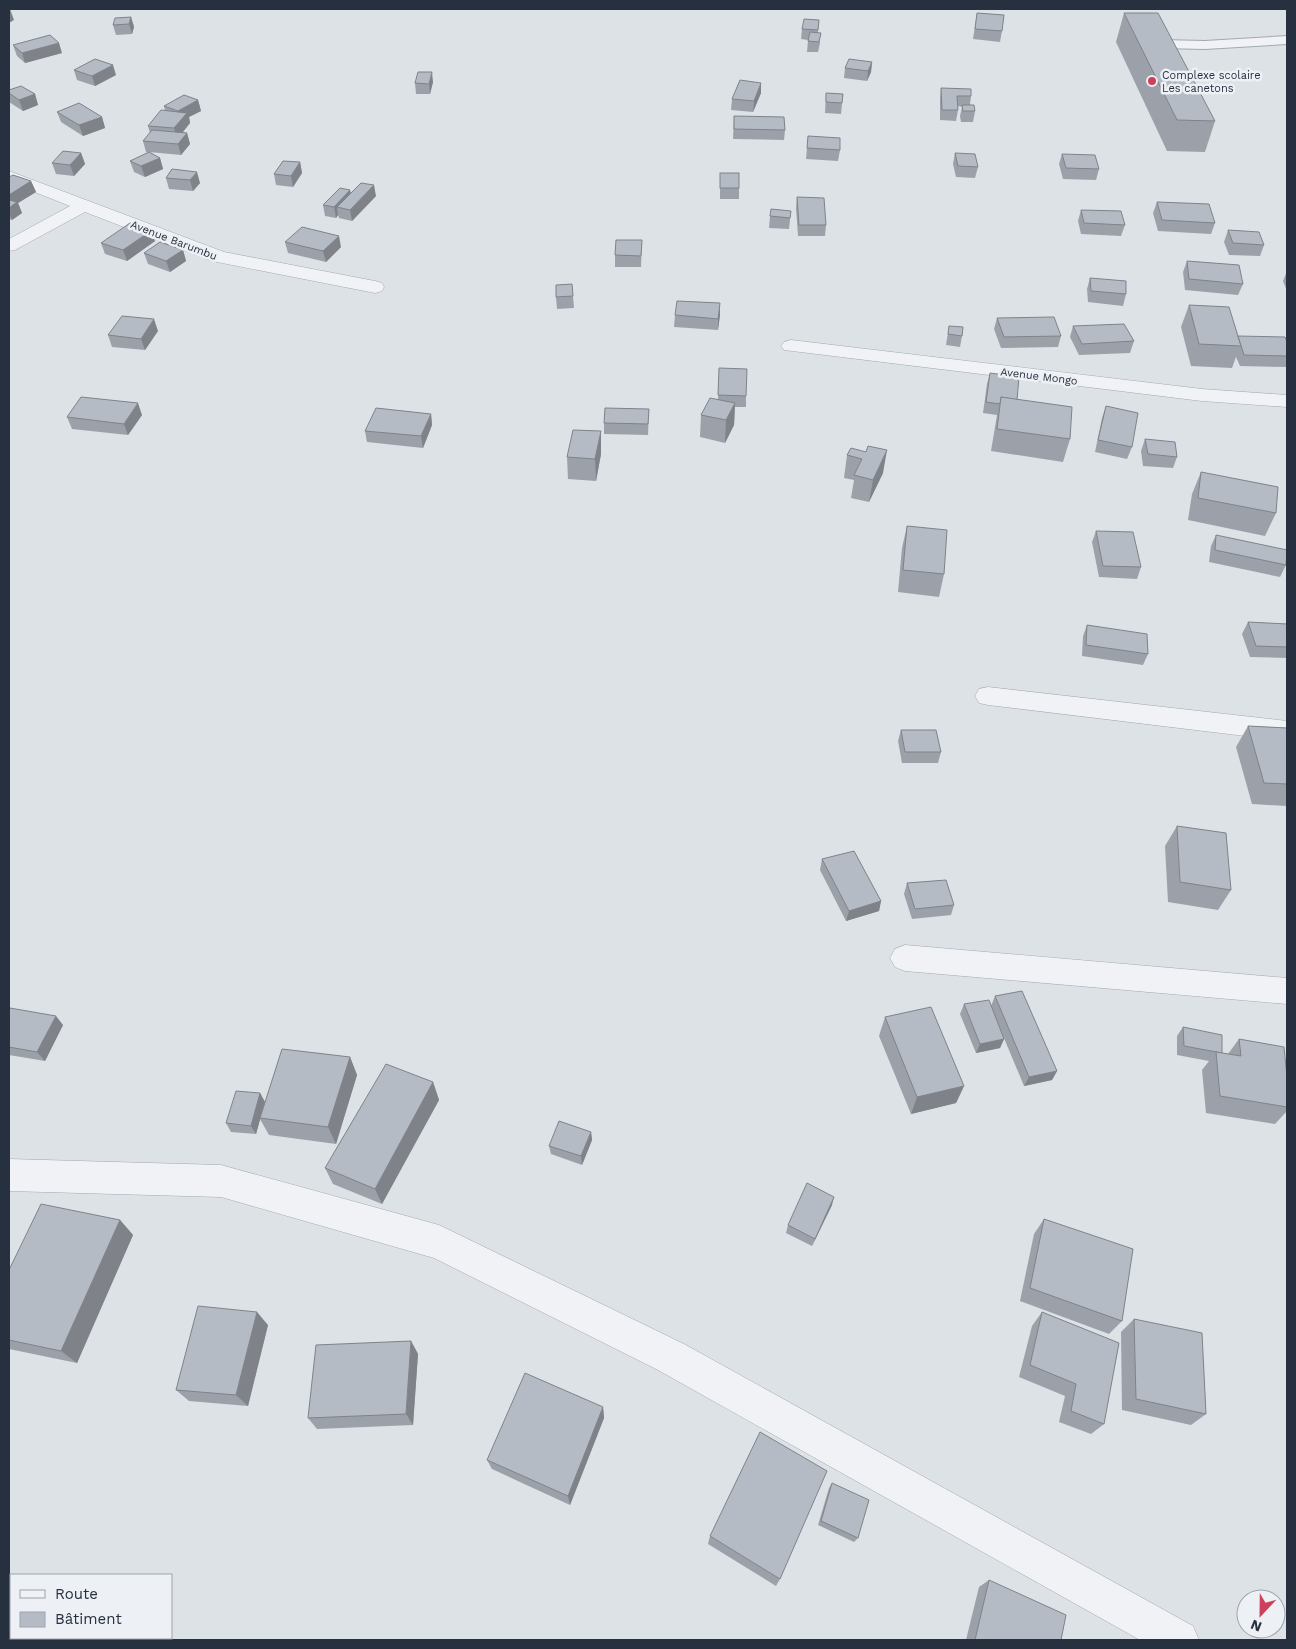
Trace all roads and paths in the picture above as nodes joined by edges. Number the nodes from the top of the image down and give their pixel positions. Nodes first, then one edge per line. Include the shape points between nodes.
1 (1287, 40) edge
2 (1162, 44) edge
3 (9, 176) edge
4 (84, 205) junction
5 (9, 246) edge
6 (375, 286) dead end
7 (791, 346) dead end
8 (1287, 401) edge
9 (988, 696) dead end
10 (1287, 732) edge
11 (905, 958) dead end
12 (1287, 991) edge
13 (9, 1175) edge
14 (1179, 1640) edge

1 - 2 lane
3 - 4 street, Avenue Barumbu
4 - 5 street
4 - 6 street, Avenue Barumbu via 219,257
7 - 8 street, Avenue Mongo via 1202,395
9 - 10 street
11 - 12 street
13 - 14 street via 221,1181 439,1242 671,1357

